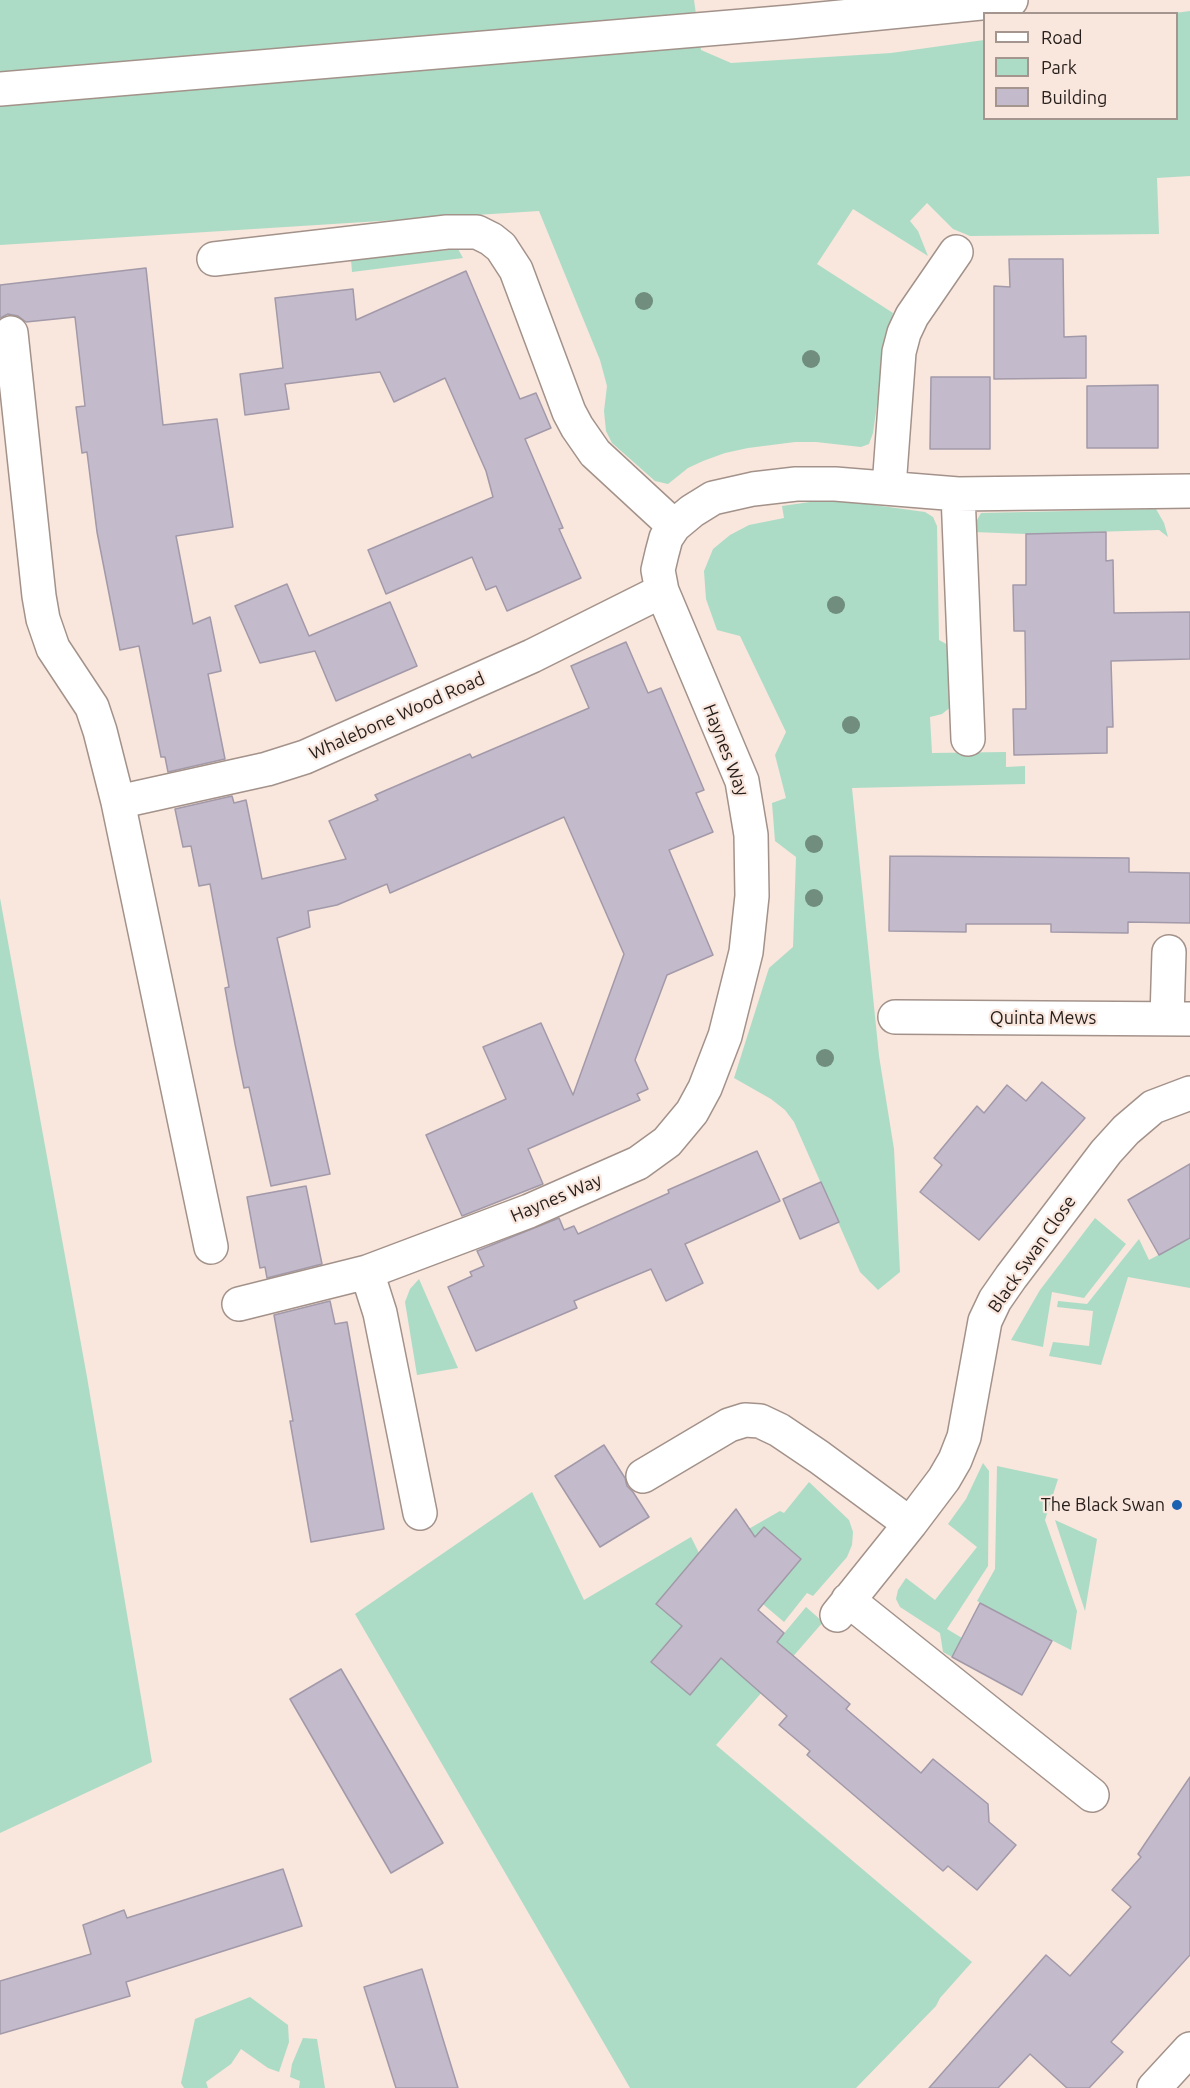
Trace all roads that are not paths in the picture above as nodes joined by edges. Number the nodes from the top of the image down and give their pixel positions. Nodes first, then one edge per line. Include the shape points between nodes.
1 (1011, 0) edge
2 (0, 89) edge
3 (956, 252) dead end
4 (214, 259) dead end
5 (11, 333) dead end
6 (889, 487) junction
7 (1190, 491) edge
8 (958, 494) junction
9 (674, 526) junction
10 (662, 591) junction
11 (968, 739) dead end
12 (118, 802) junction
13 (1169, 952) dead end
14 (895, 1017) dead end
15 (1178, 1019) edge
16 (1190, 1093) edge
17 (211, 1247) dead end
18 (367, 1272) junction
19 (239, 1304) dead end
20 (643, 1476) dead end
21 (420, 1513) dead end
22 (910, 1524) junction
23 (1092, 1795) dead end
24 (1190, 2049) edge
25 (1154, 2088) edge

1 - 2 street
3 - 6 street via 904,333 899,351
4 - 9 street via 447,232 477,232 491,239 516,270 577,427 595,453
5 - 12 street via 43,619 53,648 92,707
6 - 8 street, Haynes Way
6 - 9 street, Haynes Way via 796,484 753,489 713,498
7 - 8 street, Haynes Way
8 - 11 street
9 - 10 street, Haynes Way via 666,538 658,570
10 - 12 street, Whalebone Wood Road via 532,656 305,757
10 - 18 street, Haynes Way via 742,781 751,835 752,896 746,952 712,1072 692,1112 667,1142 638,1162 529,1210
12 - 17 street
13 - 15 street
14 - 15 street, Quinta Mews
16 - 22 street, Black Swan Close via 1154,1107 1126,1130 996,1300 985,1322 964,1437 944,1479
18 - 19 street, Haynes Way
18 - 21 street via 380,1313
20 - 22 street via 729,1425 760,1421 779,1430
22 - 23 street, Black Swan Close via 842,1608
24 - 25 street

